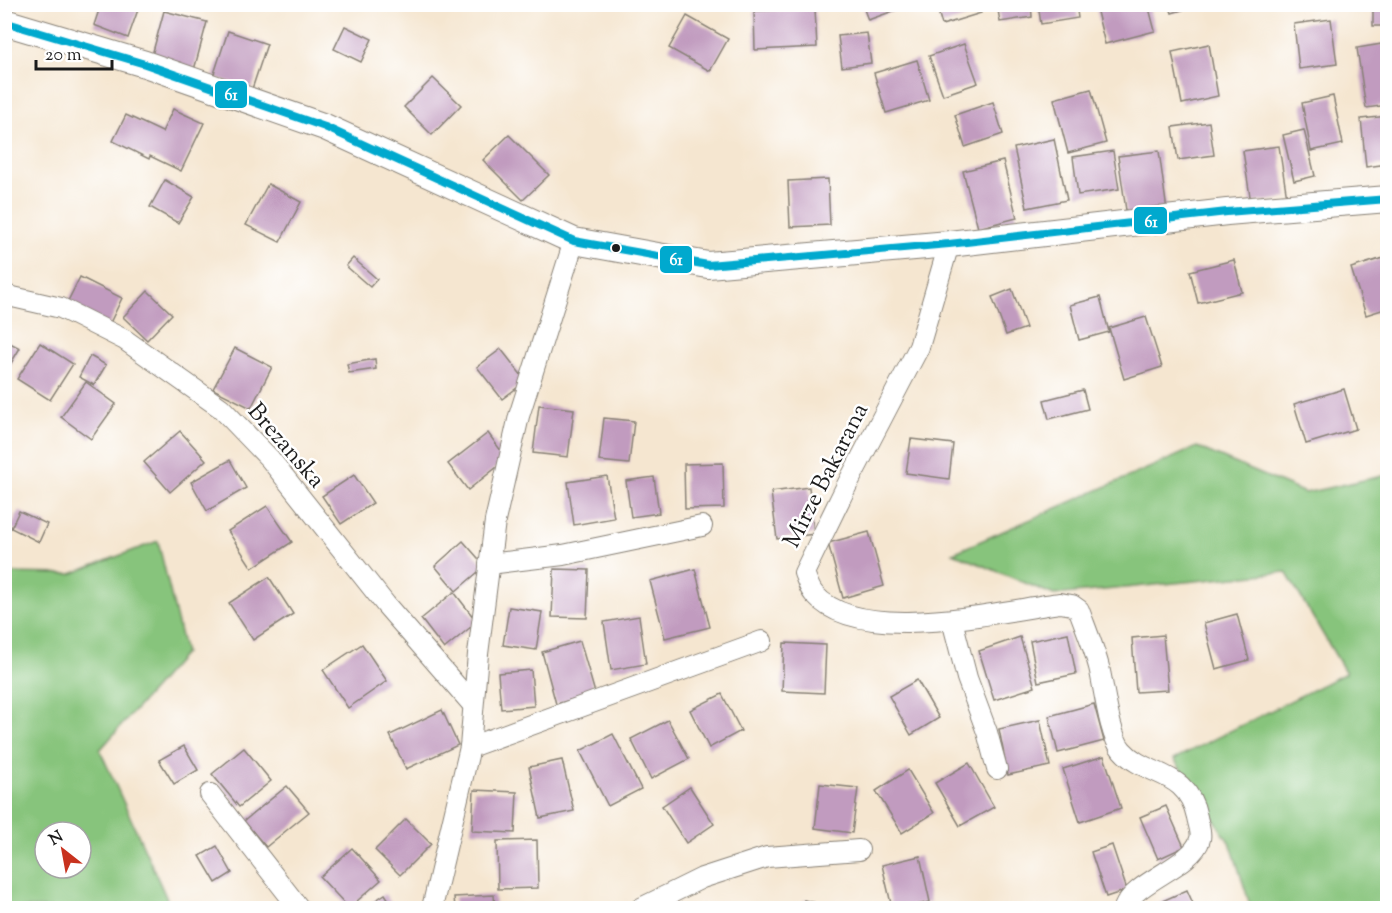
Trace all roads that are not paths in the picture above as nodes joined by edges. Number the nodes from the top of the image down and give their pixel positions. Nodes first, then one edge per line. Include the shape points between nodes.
1 (4, 22) edge
2 (1388, 199) edge
3 (574, 241) junction
4 (949, 244) junction
5 (4, 295) edge
6 (702, 526) dead end
7 (489, 564) junction
8 (952, 620) junction
9 (762, 641) dead end
10 (473, 705) junction
11 (470, 747) junction
12 (997, 769) dead end
13 (210, 794) dead end
14 (859, 850) dead end
15 (298, 909) edge
16 (432, 909) edge
17 (641, 909) edge
18 (1124, 909) edge

1 - 3 street via 145,64 325,127
2 - 4 street via 1227,212
3 - 4 street via 708,265
3 - 7 street via 519,416
4 - 8 street, Mirze Bakarana via 919,347 804,573 814,594 834,609 862,619
5 - 10 street, Brezanska via 61,309 124,340 220,408 270,459 386,605
6 - 7 street via 573,553
7 - 10 street
8 - 12 street
8 - 18 street, Mirze Bakarana via 1060,603 1079,610 1120,748 1131,759 1171,777 1185,791 1195,808 1201,838 1195,850 1134,895
9 - 11 street
10 - 11 street
11 - 16 street
13 - 15 street
14 - 17 street via 767,857 702,878

